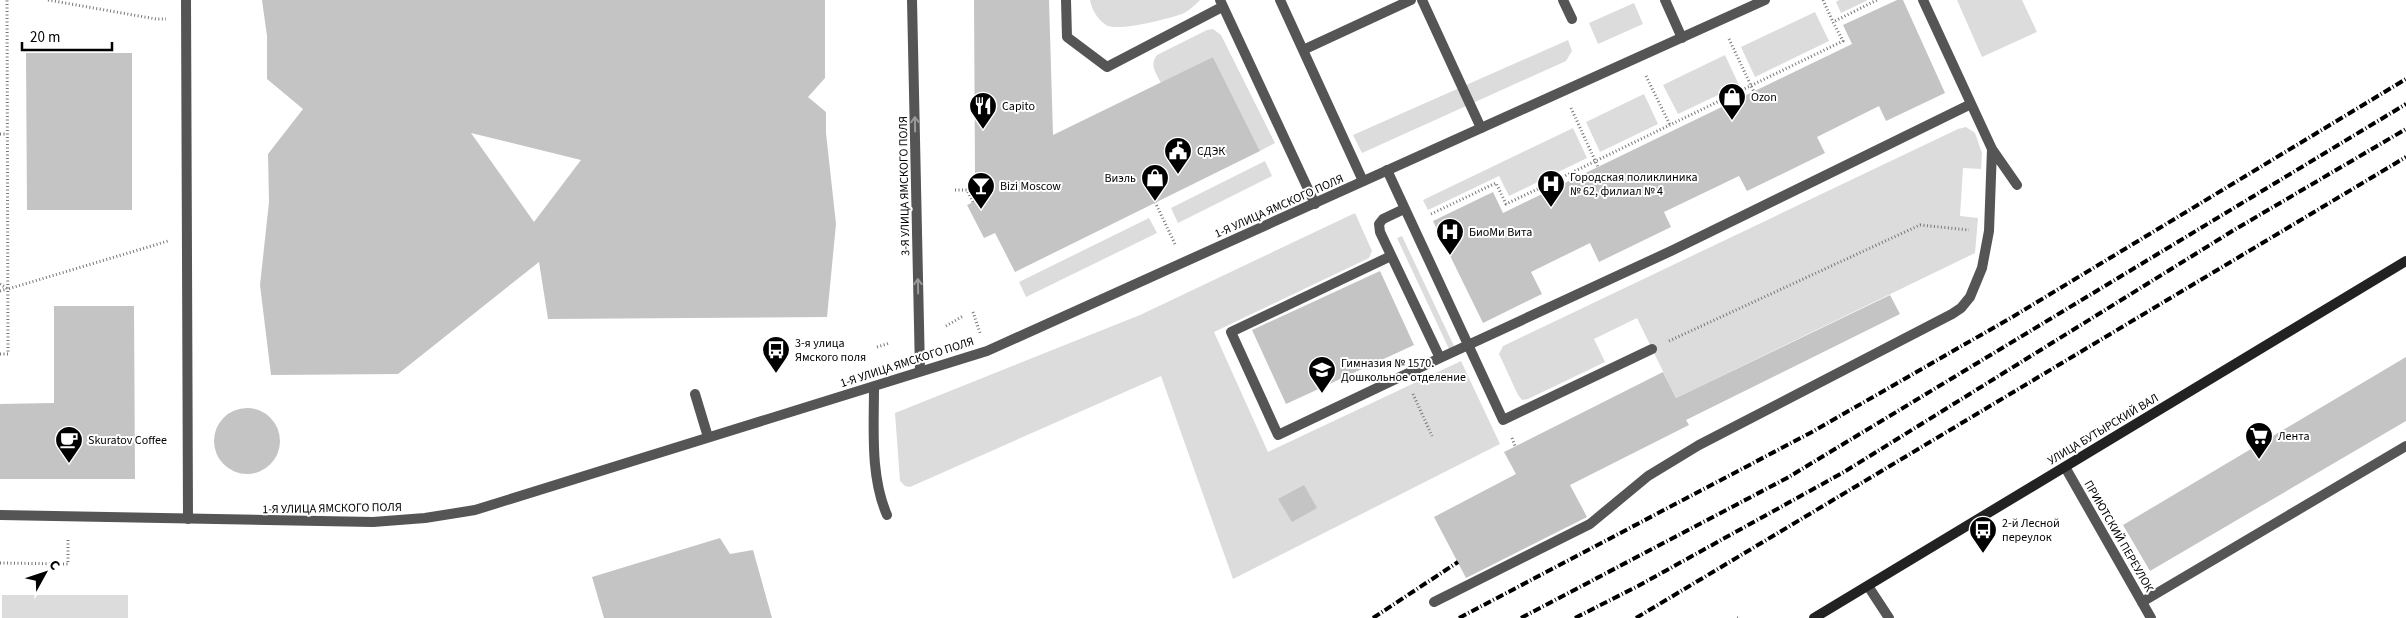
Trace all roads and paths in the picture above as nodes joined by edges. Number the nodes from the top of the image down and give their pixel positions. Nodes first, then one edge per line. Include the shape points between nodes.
1 (7, 0) edge
2 (48, 0) edge
3 (186, 0) edge
4 (912, 0) edge
5 (1066, 0) edge
6 (1280, 0) edge
7 (1411, 0) edge
8 (1422, 0) edge
9 (1563, 0) edge
10 (1665, 0) edge
11 (1765, 0) edge
12 (1823, 0) edge
13 (1877, 0) edge
14 (1923, 0) edge
15 (1221, 3) edge
16 (186, 19) junction
17 (1572, 19) dead end
18 (1833, 22) junction
19 (1727, 36) dead end
20 (1682, 38) junction
21 (1303, 50) junction
22 (1800, 62) junction
23 (1802, 68) dead end
24 (1645, 74) dead end
25 (1751, 86) junction
26 (1754, 92) dead end
27 (1972, 104) junction
28 (1571, 108) dead end
29 (1670, 125) junction
30 (1481, 128) junction
31 (0, 134) edge
32 (7, 134) junction
33 (1992, 149) junction
34 (1596, 161) junction
35 (1598, 167) dead end
36 (1387, 170) junction
37 (1363, 181) junction
38 (2017, 185) dead end
39 (1542, 187) junction
40 (955, 190) dead end
41 (1545, 192) dead end
42 (973, 202) dead end
43 (1155, 202) dead end
44 (1315, 204) junction
45 (1404, 209) junction
46 (1426, 216) dead end
47 (1989, 232) junction
48 (186, 235) junction
49 (1392, 256) junction
50 (2406, 261) edge
51 (1184, 262) junction
52 (0, 284) edge
53 (8, 289) junction
54 (0, 291) edge
55 (973, 312) dead end
56 (963, 316) dead end
57 (946, 326) dead end
58 (981, 336) dead end
59 (890, 343) dead end
60 (1468, 345) junction
61 (877, 346) dead end
62 (1652, 349) joint
63 (0, 354) edge
64 (1440, 358) junction
65 (920, 371) junction
66 (1404, 375) junction
67 (874, 387) junction
68 (695, 394) dead end
69 (1432, 436) dead end
70 (708, 437) junction
71 (2406, 446) edge
72 (2065, 467) junction
73 (0, 515) edge
74 (887, 516) dead end
75 (188, 519) junction
76 (68, 540) dead end
77 (0, 563) edge
78 (1868, 586) junction
79 (1434, 602) dead end
80 (2142, 602) junction
81 (1814, 618) edge
82 (1889, 618) edge
83 (2151, 618) edge

1 - 32 path
2 - 16 path via 156,19
3 - 16 street
65 -> 4 street, 3-Я УЛИЦА ЯМСКОГО ПОЛЯ
5 - 15 street via 1067,37 1107,67
6 - 21 street
7 - 21 street
8 - 30 street
9 - 17 street
10 - 20 street
11 - 20 street, 1-Я УЛИЦА ЯМСКОГО ПОЛЯ
12 - 18 path
13 - 18 path
14 - 27 street
15 - 44 street
16 - 48 street
18 - 22 path via 1843,41
19 - 25 path
20 - 30 street, 1-Я УЛИЦА ЯМСКОГО ПОЛЯ
21 - 37 street
22 - 23 path
22 - 25 path
24 - 29 path
25 - 26 path
25 - 29 path
27 - 33 street
27 - 60 street via 1671,251
28 - 34 path
29 - 34 path
30 - 36 street, 1-Я УЛИЦА ЯМСКОГО ПОЛЯ
31 - 32 path
32 - 53 path
33 - 38 street
33 - 47 street
34 - 35 path
34 - 39 path
36 - 37 street, 1-Я УЛИЦА ЯМСКОГО ПОЛЯ
36 - 45 street
37 - 44 street, 1-Я УЛИЦА ЯМСКОГО ПОЛЯ
39 - 41 path
39 - 46 path via 1506,204 1496,183
40 - 42 path via 967,190
43 - 51 path
44 - 51 street, 1-Я УЛИЦА ЯМСКОГО ПОЛЯ
45 - 49 street via 1379,224
45 - 60 street
47 - 62 path via 1920,225
47 - 79 street via 1977,285 1961,308 1699,445 1648,476 1590,524
48 - 53 path
48 - 75 street
49 - 64 street
49 - 66 street via 1231,332 1278,435
50 - 72 street, УЛИЦА БУТЫРСКИЙ ВАЛ
51 - 65 street, 1-Я УЛИЦА ЯМСКОГО ПОЛЯ via 987,350
52 - 53 path
53 - 54 path
53 - 63 path via 8,354
55 - 58 path
56 - 57 path
59 - 61 path
60 - 62 street via 1503,420
60 - 64 street
64 - 66 street
65 - 67 street, 1-Я УЛИЦА ЯМСКОГО ПОЛЯ
66 - 69 path
67 - 70 street, 1-Я УЛИЦА ЯМСКОГО ПОЛЯ
67 - 74 street via 876,481
68 - 70 street
70 - 75 street, 1-Я УЛИЦА ЯМСКОГО ПОЛЯ via 475,510 373,522
71 - 80 street
72 - 78 street, УЛИЦА БУТЫРСКИЙ ВАЛ
72 - 80 street, ПРИЮТСКИЙ ПЕРЕУЛОК
73 - 75 street, 1-Я УЛИЦА ЯМСКОГО ПОЛЯ
76 - 77 path via 68,564
78 - 81 street, УЛИЦА БУТЫРСКИЙ ВАЛ
78 - 82 street
80 - 83 street, ПРИЮТСКИЙ ПЕРЕУЛОК

